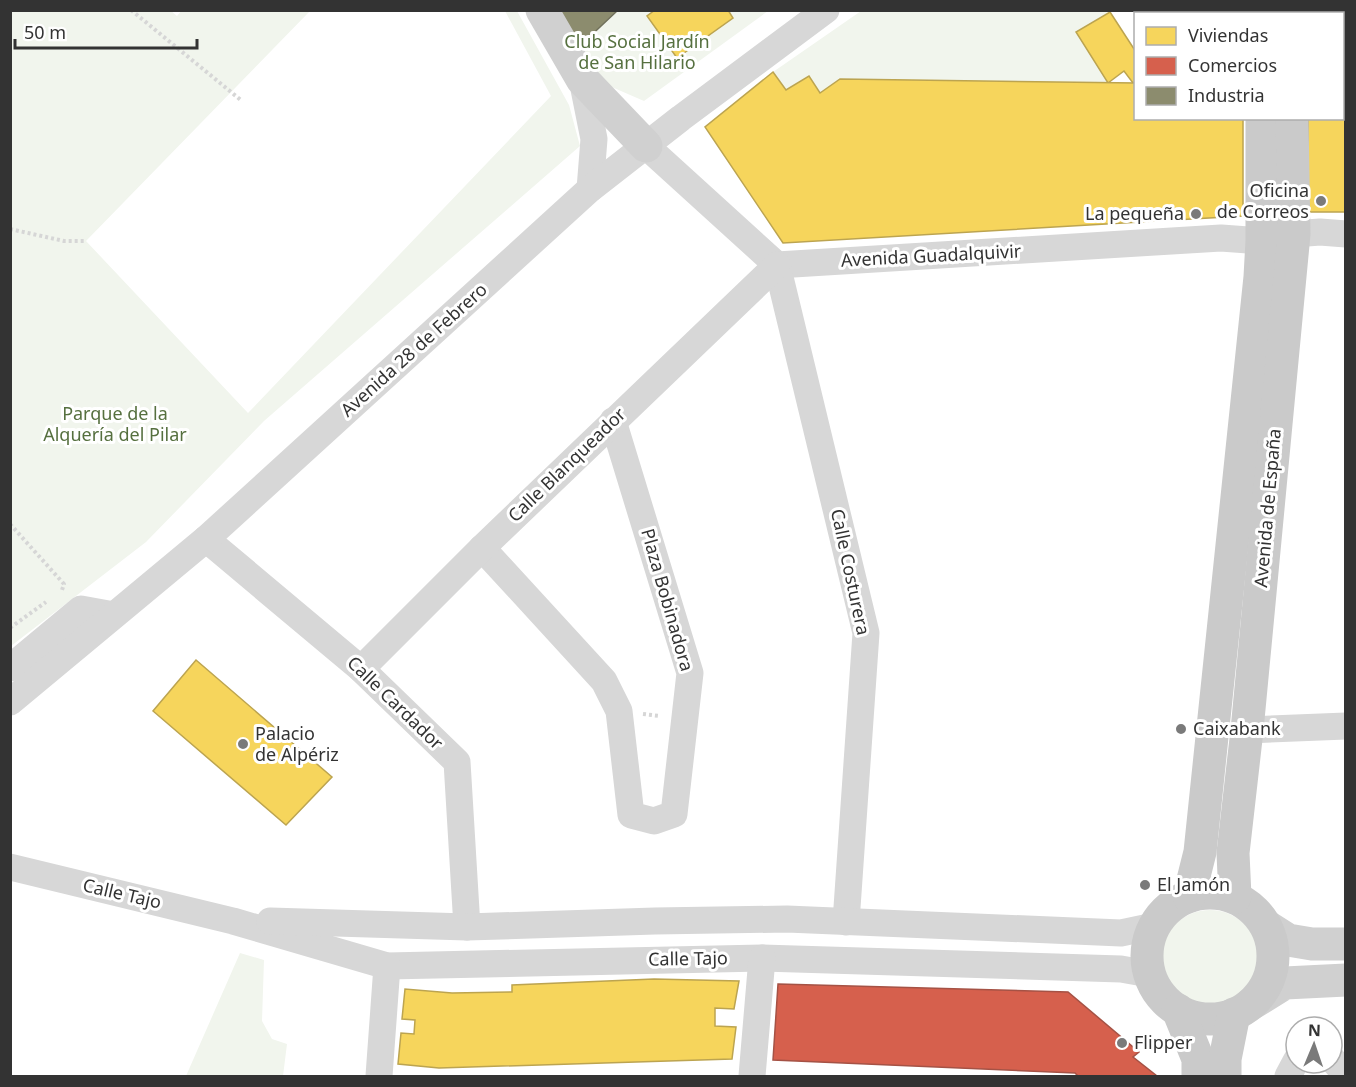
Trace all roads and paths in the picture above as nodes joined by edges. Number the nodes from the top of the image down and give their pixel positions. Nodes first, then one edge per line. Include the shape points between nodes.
1 (131, 10) edge
2 (543, 10) edge
3 (826, 10) edge
4 (582, 79) junction
5 (242, 101) dead end
6 (1262, 120) edge
7 (1292, 120) edge
8 (646, 146) junction
9 (590, 189) junction
10 (10, 229) edge
11 (1294, 234) junction
12 (1346, 234) edge
13 (86, 241) dead end
14 (1262, 241) junction
15 (777, 265) junction
16 (613, 421) junction
17 (10, 524) edge
18 (206, 539) junction
19 (482, 548) junction
20 (114, 615) junction
21 (10, 628) edge
22 (10, 669) edge
23 (361, 669) junction
24 (10, 702) edge
25 (619, 711) junction
26 (685, 719) junction
27 (1346, 726) edge
28 (1247, 730) junction
29 (10, 867) edge
30 (1189, 896) junction
31 (1235, 897) junction
32 (233, 921) junction
33 (846, 922) junction
34 (1154, 926) junction
35 (1266, 926) junction
36 (467, 927) junction
37 (1346, 944) edge
38 (762, 958) junction
39 (387, 966) junction
40 (1149, 974) junction
41 (1346, 980) edge
42 (1243, 1009) junction
43 (1178, 1010) junction
44 (379, 1077) edge
45 (753, 1077) edge
46 (1198, 1077) edge
47 (1225, 1077) edge

1 - 5 path
2 - 4 street
3 - 8 street, Avenida 28 de Febrero
4 - 8 street
4 - 9 street via 594,139
6 - 14 main road, Avenida de España
7 - 11 main road, Avenida de España
8 - 9 street, Avenida 28 de Febrero
8 - 15 street
9 - 18 street, Avenida 28 de Febrero
10 - 13 path via 64,241
11 - 12 street
11 - 28 main road, Avenida de España
14 - 15 street, Avenida Guadalquivir via 1221,238
14 - 30 main road, Avenida de España via 1200,852
15 - 16 street, Calle Blanqueador
15 - 33 street, Calle Costurera via 866,633
16 - 19 street, Calle Blanqueador
16 - 26 street, Plaza Bobinadora via 690,673
17 - 21 path via 64,584 63,590
18 - 20 street, Avenida 28 de Febrero
18 - 23 street, Calle Cardador
19 - 23 street, Calle Blanqueador
19 - 25 street, Plaza Bobinadora via 604,681
20 - 22 street via 81,609
20 - 24 street, Avenida 28 de Febrero
23 - 36 street, Calle Cardador via 457,762
25 - 26 path
25 - 26 street, Plaza Bobinadora via 631,815 654,821 674,814
27 - 28 street
28 - 31 main road, Avenida de España via 1233,853
29 - 32 street, Calle Tajo
30 - 31 main road via 1212,892
30 - 34 main road via 1168,908
31 - 35 main road via 1253,909
32 - 36 street, Calle Tajo
32 - 39 street, Calle Tajo
33 - 34 street, Calle Tajo via 1120,933
33 - 36 street, Calle Tajo via 677,920
34 - 40 main road via 1146,950
35 - 37 street via 1288,940
35 - 42 main road via 1273,954 1268,981
38 - 39 street, Calle Tajo
38 - 40 street, Calle Tajo via 1121,969
38 - 45 street
39 - 44 street
40 - 43 main road via 1160,995
41 - 42 street via 1285,983
42 - 43 main road via 1215,1019
42 - 47 main road via 1224,1059
43 - 46 main road via 1198,1059

